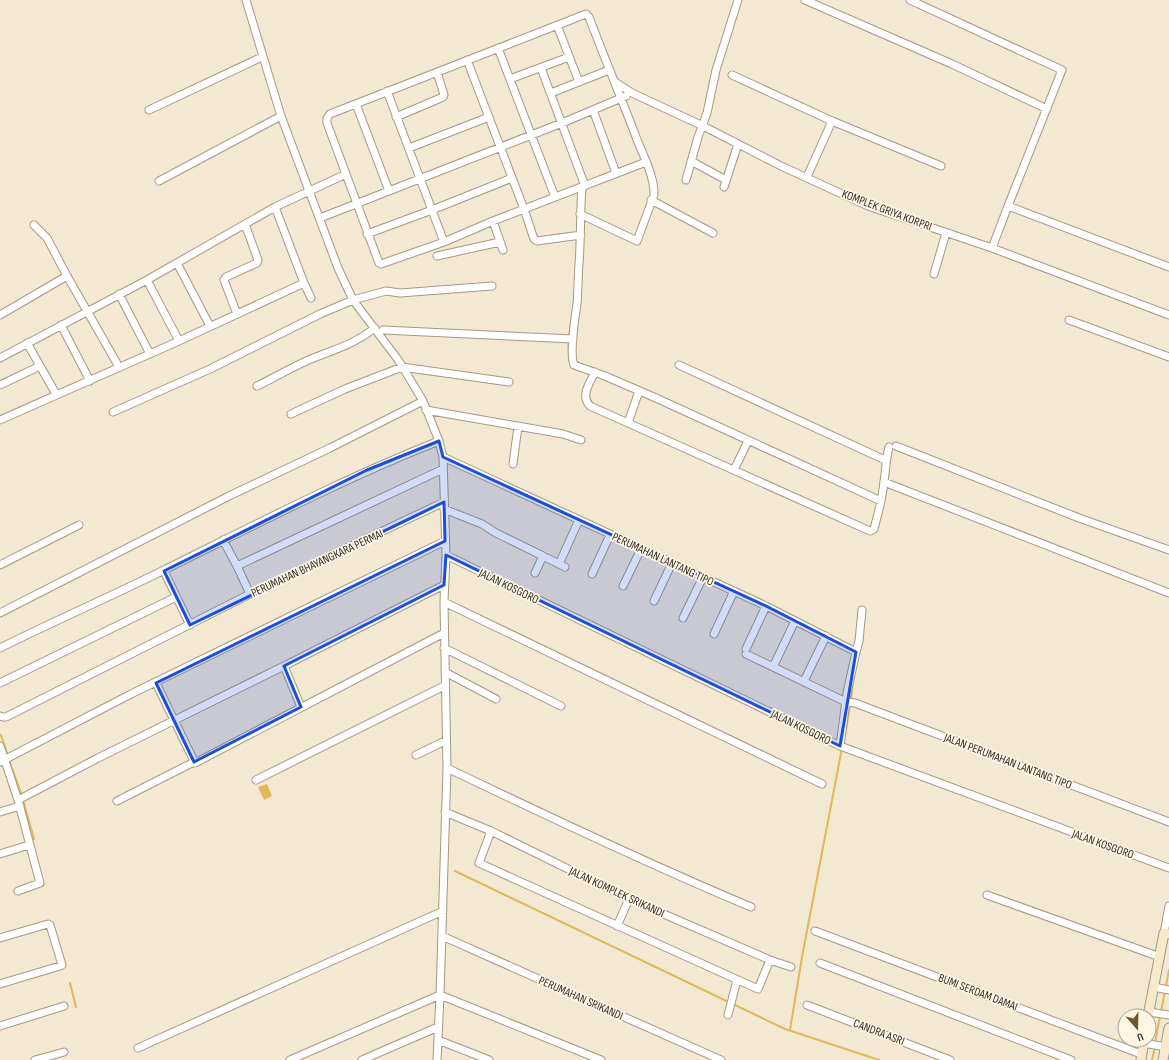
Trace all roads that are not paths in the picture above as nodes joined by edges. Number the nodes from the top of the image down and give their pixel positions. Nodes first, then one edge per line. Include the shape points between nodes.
1 (246, 0) edge
2 (738, 0) edge
3 (805, 0) edge
4 (910, 0) edge
5 (557, 25) junction
6 (498, 48) junction
7 (569, 57) junction
8 (262, 58) junction
9 (467, 60) junction
10 (541, 68) junction
11 (609, 70) junction
12 (437, 72) junction
13 (732, 75) dead end
14 (510, 79) junction
15 (579, 82) junction
16 (615, 82) junction
17 (386, 91) junction
18 (551, 93) junction
19 (632, 93) junction
20 (622, 98) junction
21 (356, 104) junction
22 (1047, 109) junction
23 (149, 110) dead end
24 (593, 110) junction
25 (281, 116) junction
26 (396, 116) junction
27 (489, 117) junction
28 (832, 121) junction
29 (562, 123) junction
30 (703, 126) junction
31 (532, 135) junction
32 (738, 144) junction
33 (501, 147) junction
34 (408, 148) junction
35 (691, 161) junction
36 (646, 162) junction
37 (941, 166) dead end
38 (616, 173) junction
39 (346, 174) junction
40 (806, 177) junction
41 (512, 178) junction
42 (420, 179) junction
43 (686, 180) dead end
44 (159, 181) dead end
45 (584, 186) junction
46 (309, 191) junction
47 (389, 191) junction
48 (555, 197) junction
49 (651, 200) junction
50 (357, 204) junction
51 (1008, 206) junction
52 (276, 207) junction
53 (524, 209) junction
54 (432, 210) junction
55 (580, 214) junction
56 (320, 218) junction
57 (493, 221) junction
58 (245, 224) junction
59 (34, 225) dead end
60 (946, 233) junction
61 (367, 234) junction
62 (713, 234) dead end
63 (581, 235) junction
64 (444, 242) junction
65 (500, 242) junction
66 (992, 248) junction
67 (503, 250) dead end
68 (437, 256) dead end
69 (177, 263) junction
70 (1169, 267) edge
71 (934, 274) dead end
72 (67, 276) junction
73 (147, 280) junction
74 (304, 283) junction
75 (492, 286) dead end
76 (119, 294) junction
77 (311, 298) dead end
78 (353, 300) junction
79 (87, 310) junction
80 (237, 314) junction
81 (0, 315) edge
82 (1169, 315) edge
83 (1069, 320) dead end
84 (61, 326) junction
85 (210, 326) junction
86 (375, 328) junction
87 (383, 330) dead end
88 (573, 339) junction
89 (179, 341) junction
90 (27, 343) junction
91 (150, 354) junction
92 (1169, 357) edge
93 (0, 358) edge
94 (679, 365) dead end
95 (40, 366) junction
96 (119, 367) junction
97 (402, 367) junction
98 (595, 372) junction
99 (90, 381) junction
100 (509, 382) dead end
101 (0, 385) edge
102 (257, 386) dead end
103 (639, 391) junction
104 (56, 394) junction
105 (422, 401) junction
106 (426, 410) junction
107 (113, 412) dead end
108 (291, 414) dead end
109 (0, 420) edge
110 (628, 423) junction
111 (518, 426) junction
112 (581, 440) dead end
113 (748, 440) junction
114 (439, 441) junction
115 (443, 457) junction
116 (885, 460) junction
117 (513, 464) dead end
118 (443, 469) junction
119 (734, 470) junction
120 (884, 482) junction
121 (881, 501) junction
122 (444, 505) junction
123 (579, 520) junction
124 (79, 525) dead end
125 (610, 535) junction
126 (223, 540) junction
127 (445, 541) junction
128 (640, 548) junction
129 (1169, 550) edge
130 (446, 555) junction
131 (547, 558) dead end
132 (672, 563) junction
133 (0, 565) edge
134 (237, 566) junction
135 (164, 570) junction
136 (535, 573) dead end
137 (592, 574) dead end
138 (703, 577) junction
139 (444, 585) junction
140 (623, 586) dead end
141 (734, 591) junction
142 (1169, 593) edge
143 (250, 594) junction
144 (176, 597) junction
145 (654, 601) dead end
146 (444, 602) junction
147 (766, 606) junction
148 (862, 610) dead end
149 (0, 613) edge
150 (683, 618) dead end
151 (795, 621) junction
152 (190, 625) junction
153 (444, 633) junction
154 (714, 634) dead end
155 (826, 636) junction
156 (0, 648) edge
157 (444, 648) junction
158 (856, 652) junction
159 (284, 666) junction
160 (773, 667) junction
161 (445, 672) junction
162 (804, 681) junction
163 (0, 683) edge
164 (156, 683) junction
165 (446, 685) junction
166 (496, 699) dead end
167 (846, 702) junction
168 (561, 706) dead end
169 (302, 707) junction
170 (0, 716) edge
171 (174, 721) junction
172 (445, 741) junction
173 (0, 746) edge
174 (842, 747) junction
175 (416, 755) dead end
176 (5, 760) edge
177 (194, 762) junction
178 (447, 768) junction
179 (256, 780) dead end
180 (822, 784) dead end
181 (21, 801) junction
182 (117, 801) dead end
183 (0, 812) edge
184 (445, 812) junction
185 (1169, 822) edge
186 (491, 831) junction
187 (29, 845) junction
188 (0, 854) edge
189 (1169, 868) edge
190 (18, 891) dead end
191 (987, 895) dead end
192 (629, 899) junction
193 (1169, 906) edge
194 (751, 907) dead end
195 (443, 911) junction
196 (617, 926) junction
197 (815, 930) dead end
198 (1167, 933) edge
199 (442, 936) junction
200 (0, 938) edge
201 (1160, 957) junction
202 (770, 960) junction
203 (820, 963) dead end
204 (791, 967) dead end
205 (737, 980) junction
206 (0, 984) edge
207 (1157, 987) junction
208 (1169, 990) edge
209 (440, 995) junction
210 (807, 1005) dead end
211 (64, 1006) dead end
212 (1152, 1008) edge
213 (1157, 1014) edge
214 (728, 1015) dead end
215 (1169, 1015) edge
216 (0, 1026) edge
217 (438, 1027) junction
218 (1169, 1028) edge
219 (438, 1040) junction
220 (1157, 1045) edge
221 (1164, 1047) junction
222 (138, 1048) dead end
223 (64, 1052) dead end
224 (1141, 1057) edge
225 (35, 1060) edge
226 (290, 1060) edge
227 (362, 1060) edge
228 (437, 1060) edge
229 (489, 1060) edge
230 (601, 1060) edge
231 (721, 1060) edge
232 (950, 1060) edge
233 (1071, 1060) edge
234 (1163, 1060) edge

1 - 8 street
2 - 30 street via 716,70
3 - 22 street via 952,64
4 - 22 street via 1061,69
5 - 6 street
5 - 7 street
5 - 11 street via 588,15
6 - 9 street
6 - 14 street
7 - 10 street
7 - 15 street
8 - 23 street
8 - 25 street
9 - 12 street
9 - 27 street
10 - 14 street
10 - 18 street
11 - 15 street
11 - 16 street
12 - 17 street
12 - 26 street via 443,98
13 - 28 street
14 - 31 street
15 - 18 street
16 - 19 street, KOMPLEK GRIYA KORPRI
16 - 20 street
17 - 21 street
17 - 26 street
18 - 29 street
19 - 20 street
19 - 30 street, KOMPLEK GRIYA KORPRI
20 - 24 street
20 - 36 street
21 - 39 street via 326,118
21 - 47 street
22 - 51 street
24 - 29 street
24 - 38 street
25 - 44 street
25 - 46 street
26 - 34 street
27 - 33 street
27 - 34 street
28 - 37 street
28 - 40 street
29 - 31 street
29 - 45 street
30 - 32 street, KOMPLEK GRIYA KORPRI
30 - 35 street
31 - 33 street
31 - 48 street
32 - 35 street via 725,184
32 - 40 street, KOMPLEK GRIYA KORPRI
33 - 41 street
33 - 42 street
34 - 42 street
35 - 43 street
36 - 38 street
36 - 49 street via 654,189
38 - 45 street
39 - 46 street
39 - 50 street
40 - 60 street, KOMPLEK GRIYA KORPRI via 882,211
41 - 53 street
41 - 54 street
42 - 47 street
42 - 54 street
45 - 48 street
45 - 55 street
46 - 52 street
46 - 56 street
47 - 50 street
48 - 53 street
49 - 55 street via 637,241
49 - 62 street
50 - 56 street
50 - 61 street
51 - 66 street
51 - 70 street
52 - 58 street
52 - 74 street
53 - 57 street
53 - 63 street via 536,241
54 - 61 street
54 - 64 street
55 - 63 street
56 - 78 street
57 - 64 street
57 - 65 street
58 - 69 street
58 - 80 street via 258,260 257,263 224,280
59 - 72 street via 46,238
60 - 66 street, KOMPLEK GRIYA KORPRI
60 - 71 street
61 - 64 street via 381,264
63 - 88 street
65 - 67 street
65 - 68 street
66 - 82 street, KOMPLEK GRIYA KORPRI
69 - 73 street
69 - 85 street
72 - 79 street
72 - 81 street
73 - 76 street
73 - 89 street
74 - 77 street
74 - 80 street
75 - 78 street via 400,293 386,291
76 - 79 street
76 - 91 street
78 - 86 street
78 - 107 street via 217,366
79 - 84 street
79 - 96 street
80 - 85 street
83 - 92 street
84 - 90 street
84 - 99 street
85 - 89 street
86 - 97 street
86 - 102 street via 349,345 315,357
87 - 88 street
88 - 98 street via 574,365
89 - 91 street
90 - 93 street
90 - 95 street
91 - 96 street
94 - 116 street
95 - 101 street
95 - 104 street
96 - 99 street
97 - 100 street
97 - 105 street
97 - 108 street
98 - 103 street
98 - 110 street via 586,394 586,402
99 - 104 street
103 - 110 street
103 - 113 street
104 - 109 street
105 - 106 street
105 - 149 street
106 - 111 street
106 - 114 street
110 - 119 street
111 - 112 street
111 - 117 street
113 - 119 street
113 - 121 street
114 - 115 street
114 - 126 street via 367,470
115 - 118 street
115 - 123 street, PERUMAHAN LANTANG TIPO
116 - 120 street
116 - 129 street via 892,446
118 - 122 street
118 - 134 street
119 - 121 street via 870,530 874,529
120 - 121 street
120 - 142 street
122 - 127 street
122 - 136 street via 543,556
122 - 143 street, PERUMAHAN BHAYANGKARA PERMAI
123 - 125 street, PERUMAHAN LANTANG TIPO
123 - 131 street via 562,565
124 - 133 street
125 - 128 street, PERUMAHAN LANTANG TIPO
125 - 137 street
126 - 134 street
126 - 135 street
127 - 130 street
127 - 164 street
128 - 132 street, PERUMAHAN LANTANG TIPO
128 - 140 street
130 - 139 street
130 - 174 street, JALAN KOSGORO
132 - 138 street, PERUMAHAN LANTANG TIPO
132 - 145 street
134 - 143 street
135 - 144 street
135 - 156 street
138 - 141 street, PERUMAHAN LANTANG TIPO
138 - 150 street
139 - 146 street
139 - 159 street
141 - 147 street, PERUMAHAN LANTANG TIPO
141 - 154 street
143 - 152 street, PERUMAHAN BHAYANGKARA PERMAI
144 - 152 street
144 - 163 street
146 - 153 street
146 - 180 street
147 - 151 street, PERUMAHAN LANTANG TIPO
147 - 160 street via 746,652
148 - 158 street via 860,641
151 - 155 street, PERUMAHAN LANTANG TIPO
151 - 160 street
152 - 170 street, PERUMAHAN BHAYANGKARA PERMAI via 6,716
153 - 157 street
153 - 169 street
155 - 158 street, PERUMAHAN LANTANG TIPO
155 - 162 street
157 - 161 street
157 - 168 street
158 - 167 street
159 - 169 street
159 - 171 street
160 - 162 street
161 - 165 street
161 - 166 street
162 - 167 street
164 - 171 street
164 - 176 street
165 - 172 street
165 - 179 street
167 - 174 street
167 - 185 street, JALAN PERUMAHAN LANTANG TIPO via 855,703
169 - 177 street
171 - 177 street
171 - 181 street via 98,758
172 - 175 street
172 - 178 street
173 - 176 street
174 - 189 street, JALAN KOSGORO
176 - 181 street
177 - 182 street
178 - 184 street
178 - 194 street via 689,881
181 - 183 street
181 - 187 street
184 - 186 street, JALAN KOMPLEK SRIKANDI
184 - 195 street
186 - 192 street, JALAN KOMPLEK SRIKANDI
186 - 196 street via 479,863
187 - 188 street
187 - 190 street via 40,883
191 - 201 street
192 - 196 street
192 - 202 street, JALAN KOMPLEK SRIKANDI
193 - 198 street
195 - 199 street
195 - 222 street
196 - 205 street
197 - 224 street, BUMI SERDAM DAMAI
198 - 201 street
199 - 209 street
199 - 231 street, PERUMAHAN SRIKANDI
200 - 206 street via 48,924 62,964
201 - 207 street
202 - 204 street, JALAN KOMPLEK SRIKANDI
202 - 205 street via 758,989
203 - 233 street
205 - 214 street
207 - 208 street
207 - 212 street
209 - 217 street
209 - 226 street
209 - 230 street
210 - 232 street, CANDRA ASRI
211 - 216 street
213 - 215 street
217 - 219 street
217 - 227 street
218 - 221 street
219 - 228 street
219 - 229 street
220 - 221 street
221 - 234 street
223 - 225 street

